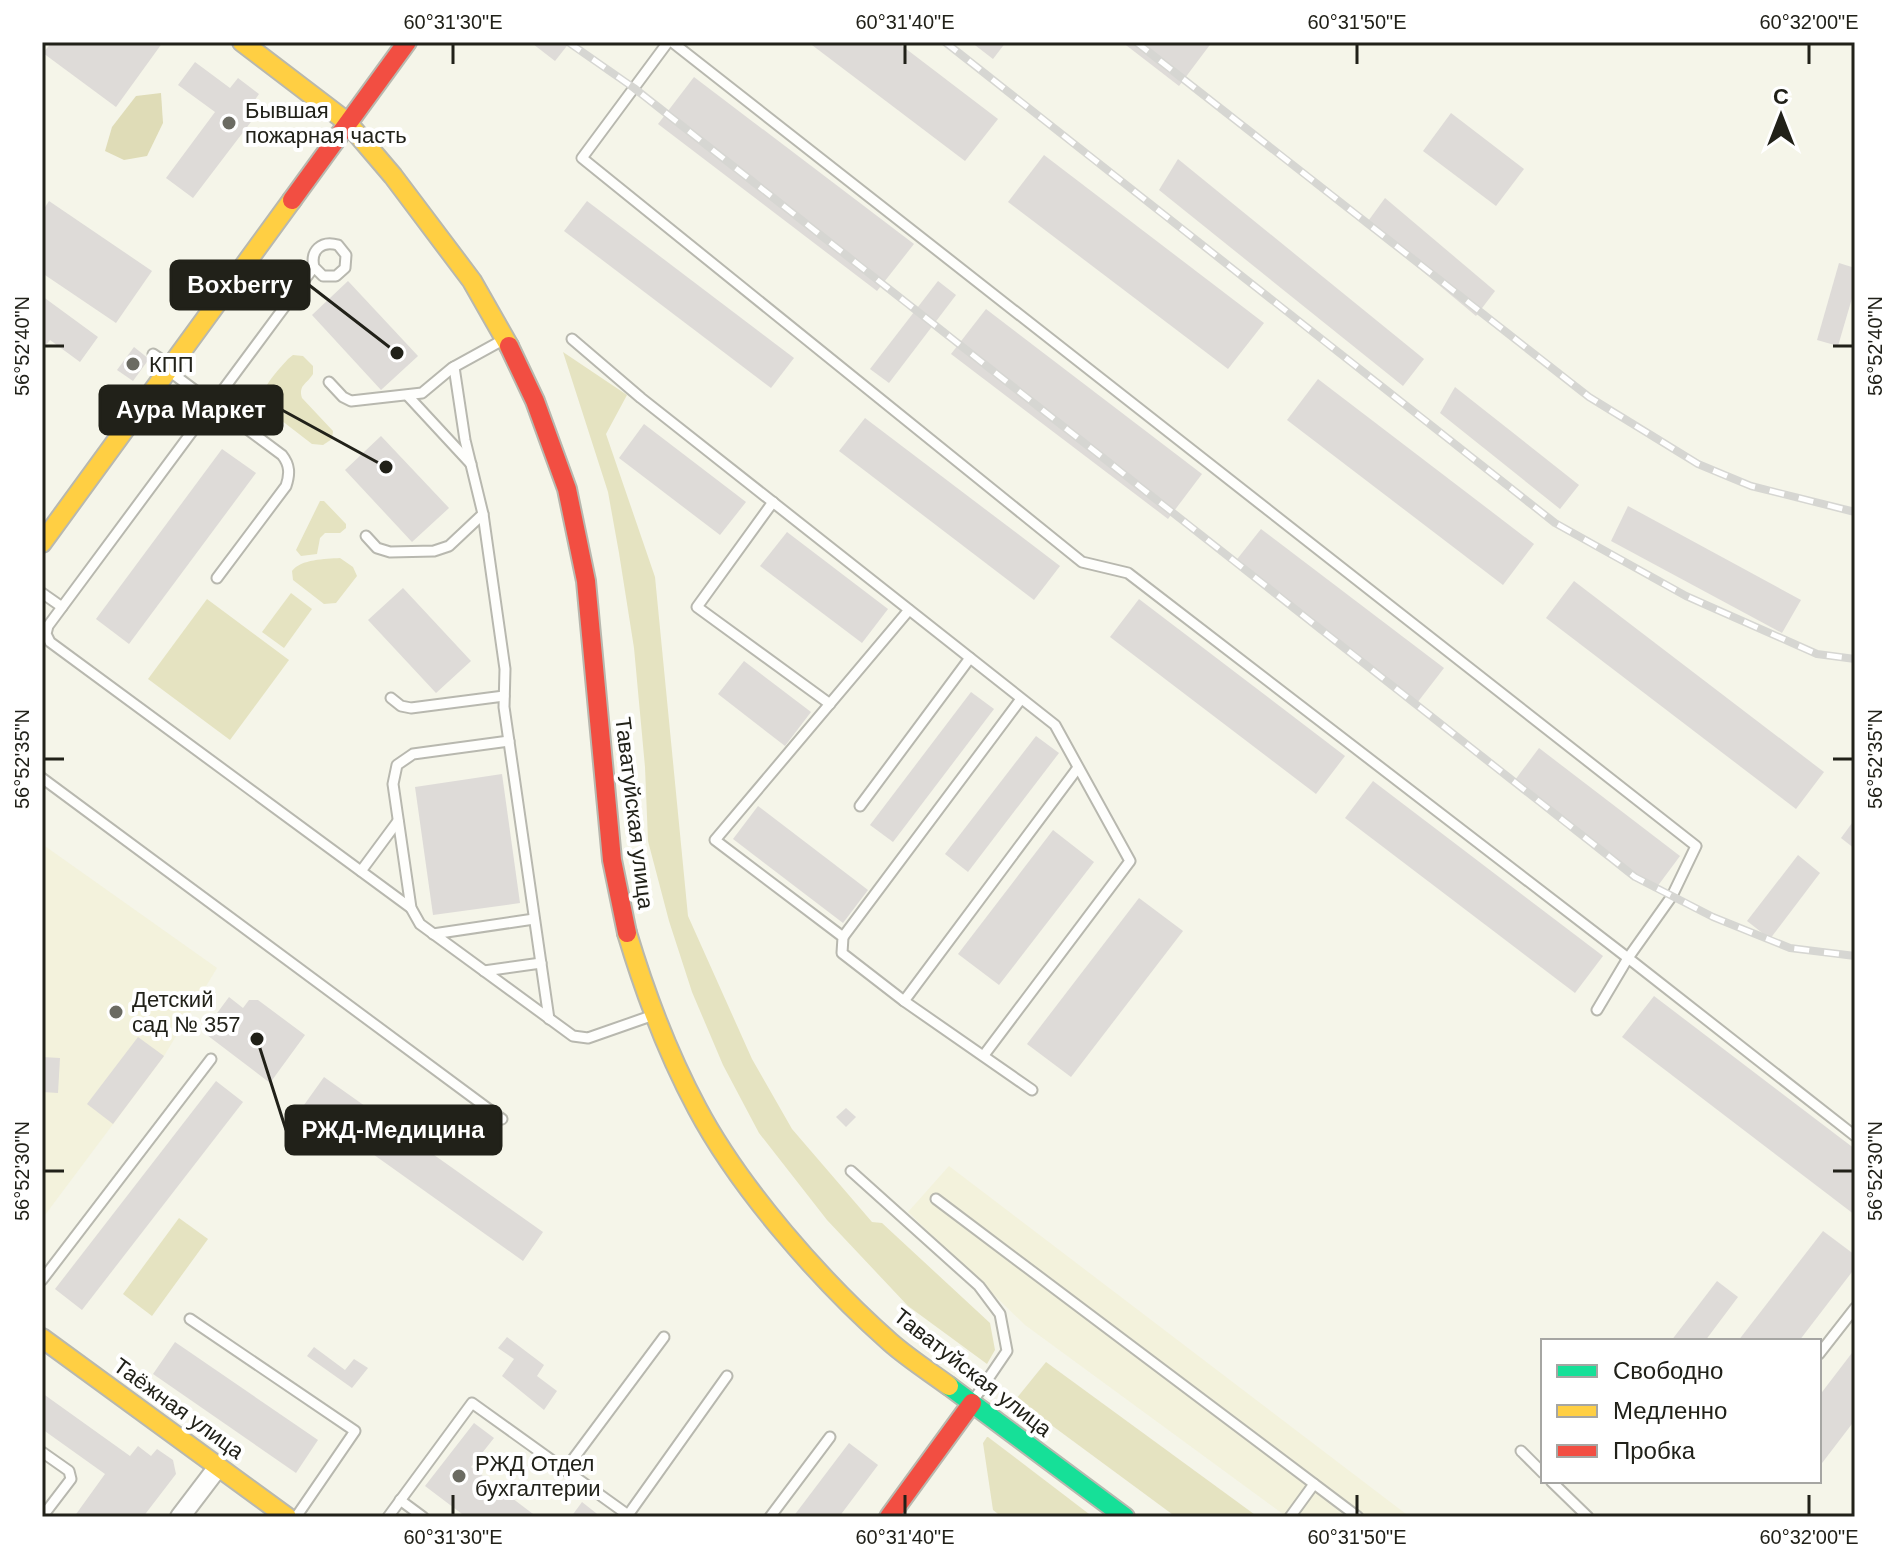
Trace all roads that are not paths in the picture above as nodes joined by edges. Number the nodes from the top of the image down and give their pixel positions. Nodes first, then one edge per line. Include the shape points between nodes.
1 (242, 42) edge
2 (407, 42) edge
3 (670, 42) edge
4 (347, 122) junction
5 (314, 267) dead end
6 (505, 338) junction
7 (572, 339) dead end
8 (153, 354) dead end
9 (454, 367) junction
10 (169, 368) junction
11 (329, 382) dead end
12 (408, 396) junction
13 (213, 404) junction
14 (471, 464) junction
15 (773, 502) junction
16 (483, 514) junction
17 (366, 536) dead end
18 (42, 543) edge
19 (217, 578) dead end
20 (42, 593) edge
21 (62, 607) junction
22 (909, 610) junction
23 (970, 658) junction
24 (504, 696) junction
25 (391, 698) dead end
26 (1021, 699) junction
27 (830, 704) junction
28 (509, 741) junction
29 (1077, 769) junction
30 (42, 778) edge
31 (860, 806) dead end
32 (398, 821) junction
33 (361, 871) junction
34 (411, 908) junction
35 (534, 919) junction
36 (433, 934) junction
37 (843, 937) junction
38 (1628, 958) junction
39 (541, 963) junction
40 (484, 971) junction
41 (904, 1001) junction
42 (1597, 1010) dead end
43 (654, 1015) junction
44 (549, 1019) junction
45 (984, 1055) junction
46 (211, 1059) dead end
47 (1032, 1090) dead end
48 (502, 1119) dead end
49 (1855, 1136) edge
50 (851, 1171) dead end
51 (936, 1199) dead end
52 (42, 1280) edge
53 (1855, 1308) edge
54 (190, 1319) dead end
55 (664, 1337) dead end
56 (42, 1338) edge
57 (1821, 1351) edge
58 (727, 1376) dead end
59 (972, 1403) junction
60 (830, 1437) dead end
61 (1521, 1451) dead end
62 (42, 1452) edge
63 (218, 1467) junction
64 (565, 1470) junction
65 (1541, 1471) edge
66 (1553, 1483) edge
67 (1314, 1484) junction
68 (400, 1500) junction
69 (42, 1517) edge
70 (180, 1517) edge
71 (287, 1517) edge
72 (296, 1517) edge
73 (388, 1517) edge
74 (423, 1517) edge
75 (770, 1517) edge
76 (889, 1517) edge
77 (1125, 1517) edge
78 (1290, 1517) edge
79 (1358, 1517) edge
80 (1588, 1517) edge

1 - 4 main road, Таватуйская улица
2 - 4 main road
3 - 38 lane via 1696,846 1672,896
3 - 38 lane via 582,158 1082,562 1128,573
4 - 6 main road, Таватуйская улица via 472,281
4 - 10 main road
5 - 13 lane
6 - 9 lane
6 - 43 main road, Таватуйская улица via 567,489 586,581 612,860 627,934
7 - 15 lane
8 - 10 lane
9 - 12 lane via 427,390
9 - 14 lane
10 - 13 lane
10 - 18 main road
11 - 12 lane via 351,401
12 - 14 lane
13 - 19 lane via 282,455 289,470 286,486
13 - 21 lane
14 - 16 lane
15 - 22 lane
15 - 27 lane via 697,607
16 - 17 lane via 449,546 434,551 390,552
16 - 24 lane via 505,669
20 - 21 lane
21 - 33 lane via 48,626 50,642
22 - 23 lane
22 - 27 lane
23 - 26 lane
23 - 31 lane
24 - 25 lane via 411,708
24 - 28 lane
26 - 29 lane via 1055,725
26 - 37 lane
27 - 37 lane via 715,840
28 - 32 lane via 403,759 393,773
28 - 35 lane
29 - 41 lane
29 - 45 lane via 1130,861
30 - 48 lane
32 - 33 lane
32 - 34 lane
33 - 34 lane
34 - 36 lane
35 - 36 lane
35 - 39 lane
36 - 40 lane
37 - 41 lane via 842,953
38 - 42 lane
38 - 49 lane
39 - 40 lane
39 - 44 lane
40 - 44 lane
41 - 45 lane
43 - 44 lane via 583,1038
43 - 59 main road, Таватуйская улица via 698,1110 752,1194 891,1343
45 - 47 lane
46 - 52 lane
50 - 59 lane via 979,1286 1000,1314 1007,1351
51 - 67 lane
53 - 57 lane
54 - 72 lane via 355,1431
55 - 64 lane
56 - 63 main road, Таёжная улица
58 - 64 lane via 628,1515
59 - 76 main road
59 - 77 main road, Таватуйская улица
60 - 75 lane
61 - 65 lane
62 - 69 lane via 69,1471 71,1479
63 - 70 street
63 - 71 main road, Таёжная улица
64 - 68 lane via 472,1403
66 - 80 lane
67 - 78 lane
67 - 79 lane
68 - 73 lane
68 - 74 lane

